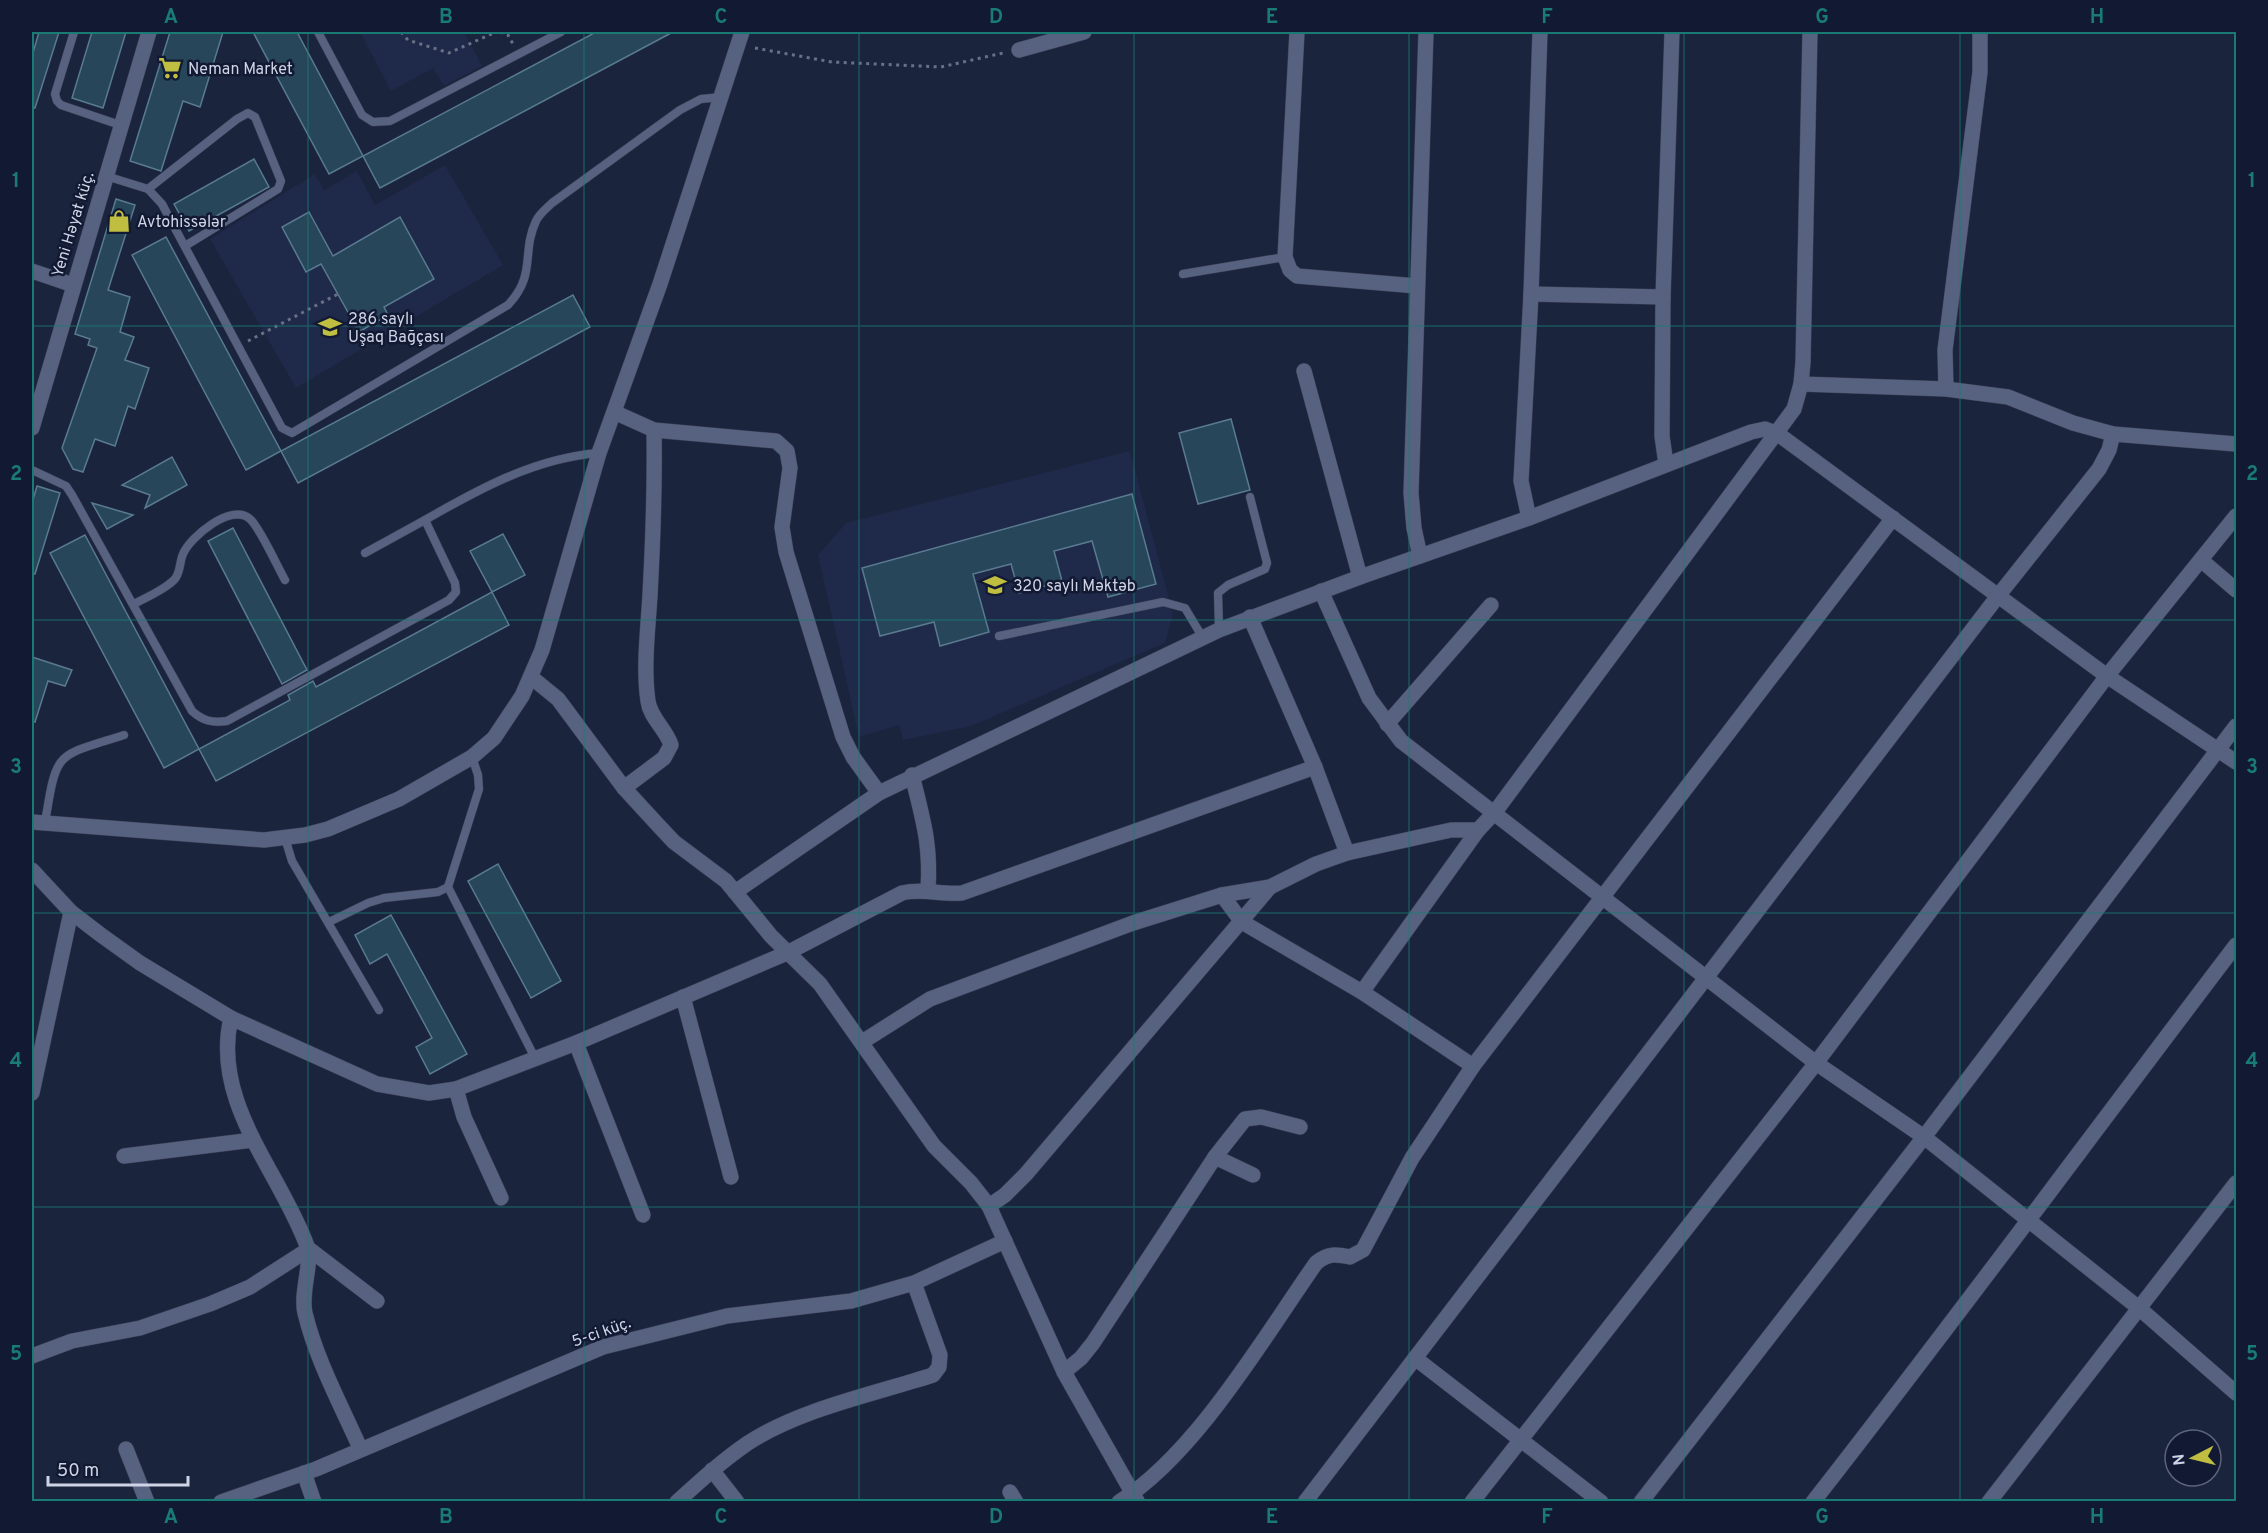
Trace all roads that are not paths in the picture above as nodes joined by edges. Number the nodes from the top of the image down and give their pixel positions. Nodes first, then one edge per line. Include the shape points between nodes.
1 (74, 32) edge
2 (149, 32) edge
3 (318, 32) edge
4 (561, 32) edge
5 (1084, 32) edge
6 (1297, 32) edge
7 (1426, 32) edge
8 (1540, 32) edge
9 (1672, 32) edge
10 (1810, 32) edge
11 (1980, 32) edge
12 (740, 38) edge
13 (1019, 50) road end
14 (722, 97) junction
15 (120, 125) junction
16 (106, 176) junction
17 (148, 189) junction
18 (185, 246) junction
19 (1286, 257) junction
20 (32, 271) edge
21 (1183, 274) dead end
22 (73, 285) junction
23 (1417, 286) junction
24 (1531, 294) junction
25 (1663, 297) junction
26 (1304, 371) dead end
27 (1801, 384) junction
28 (1946, 389) junction
29 (614, 412) junction
30 (32, 428) edge
31 (654, 430) junction
32 (1778, 434) junction
33 (2113, 434) junction
34 (2236, 444) edge
35 (599, 453) junction
36 (1666, 464) junction
37 (32, 470) edge
38 (1250, 497) dead end
39 (2236, 516) edge
40 (1529, 518) junction
41 (1893, 518) junction
42 (425, 520) junction
43 (366, 553) dead end
44 (1420, 556) junction
45 (2201, 560) junction
46 (1360, 577) junction
47 (285, 580) dead end
48 (2236, 590) edge
49 (1321, 591) junction
50 (1998, 596) junction
51 (134, 604) junction
52 (1491, 605) dead end
53 (1250, 617) junction
54 (1219, 630) junction
55 (999, 636) dead end
56 (1203, 638) junction
57 (2107, 676) junction
58 (531, 677) junction
59 (1387, 724) junction
60 (2236, 726) edge
61 (124, 735) dead end
62 (2218, 749) junction
63 (472, 757) junction
64 (2236, 762) edge
65 (1315, 767) junction
66 (912, 775) junction
67 (624, 788) junction
68 (879, 793) junction
69 (1495, 812) junction
70 (38, 822) edge
71 (1478, 830) junction
72 (285, 838) junction
73 (1347, 853) junction
74 (32, 870) edge
75 (448, 887) junction
76 (1270, 887) junction
77 (928, 890) junction
78 (735, 892) junction
79 (1221, 895) junction
80 (1603, 897) junction
81 (71, 912) junction
82 (329, 922) junction
83 (1242, 922) junction
84 (2236, 945) edge
85 (787, 953) junction
86 (1707, 977) junction
87 (1362, 992) junction
88 (683, 997) junction
89 (379, 1010) dead end
90 (231, 1018) junction
91 (862, 1042) junction
92 (576, 1043) junction
93 (535, 1058) junction
94 (1816, 1063) junction
95 (1473, 1066) junction
96 (456, 1089) junction
97 (32, 1093) edge
98 (1300, 1127) dead end
99 (1924, 1137) junction
100 (253, 1140) junction
101 (124, 1156) dead end
102 (1215, 1157) junction
103 (1253, 1175) dead end
104 (730, 1177) dead end
105 (2236, 1183) edge
106 (501, 1198) dead end
107 (989, 1206) junction
108 (643, 1215) dead end
109 (2030, 1220) junction
110 (1005, 1241) junction
111 (309, 1249) junction
112 (914, 1283) junction
113 (377, 1301) dead end
114 (2140, 1309) junction
115 (32, 1356) edge
116 (1415, 1358) junction
117 (1064, 1372) junction
118 (2236, 1393) edge
119 (1521, 1437) junction
120 (360, 1448) junction
121 (126, 1449) dead end
122 (712, 1470) junction
123 (304, 1473) junction
124 (1135, 1497) edge
125 (147, 1502) edge
126 (221, 1502) edge
127 (314, 1502) edge
128 (677, 1502) edge
129 (737, 1502) edge
130 (1119, 1502) edge
131 (1305, 1502) edge
132 (1472, 1502) edge
133 (1601, 1502) edge
134 (1641, 1502) edge
135 (1813, 1502) edge
136 (1989, 1502) edge

1 - 15 lane via 57,101
2 - 15 street, Yeni Həyat küç.
3 - 4 lane via 362,115 373,122 390,121
5 - 13 street
6 - 19 street
7 - 23 street
8 - 24 street
9 - 25 street
10 - 27 street
11 - 28 street via 1980,72 1945,350
12 - 14 street
14 - 18 lane via 701,99 680,110 552,203 537,218 530,236 527,273 508,305 292,432 282,428
14 - 29 street
15 - 16 street, Yeni Həyat küç.
16 - 17 lane
16 - 22 street, Yeni Həyat küç.
17 - 18 lane via 162,204
17 - 18 lane via 237,119 248,113 255,117 282,181 278,189
19 - 21 lane
19 - 23 street via 1290,270 1297,276
20 - 22 street
22 - 30 street, Yeni Həyat küç.
23 - 44 street via 1411,493
24 - 25 street
24 - 40 street via 1521,481
25 - 36 street via 1662,436
26 - 46 street
27 - 28 street
27 - 32 street via 1794,409
28 - 33 street via 2008,397
29 - 31 street
29 - 35 street
31 - 67 street via 648,703 671,745 664,758
31 - 68 street via 776,441 787,451 790,468 782,527 786,552 843,737
32 - 36 street via 1765,429 1751,432
32 - 41 street
32 - 69 street
33 - 34 street
33 - 50 street via 2100,469
35 - 42 lane via 555,459 522,471
35 - 58 street via 557,602
36 - 40 street
37 - 51 lane via 66,486
38 - 54 lane via 1267,563 1265,569 1218,592
39 - 45 street
40 - 44 street
41 - 50 street
41 - 80 street
42 - 43 lane
42 - 51 lane via 455,583 456,592 449,600 227,721 202,720 192,711
44 - 46 street
45 - 48 street
45 - 57 street
46 - 49 street
47 - 51 lane via 250,519 228,515 190,544 172,582
49 - 53 street
49 - 59 street via 1369,698
50 - 57 street
50 - 86 street
52 - 59 street
53 - 54 street
53 - 65 street
54 - 56 street
55 - 56 lane via 1163,602 1185,608
56 - 66 street
57 - 62 street
57 - 94 street
58 - 63 street via 510,717
58 - 67 street via 558,699
59 - 69 street via 1401,741
60 - 62 street
61 - 70 lane via 70,752 60,761
62 - 64 street
62 - 99 street
63 - 72 street via 418,789 357,817
63 - 75 lane via 479,789
65 - 73 street
65 - 77 street via 962,892 945,895
66 - 68 street
66 - 77 street via 928,838
67 - 78 street via 674,842
68 - 78 street
69 - 71 street
69 - 80 street
70 - 72 street via 181,835
71 - 73 street via 1451,830
71 - 87 street
72 - 82 lane via 292,861
73 - 76 street
74 - 81 street
75 - 82 lane via 368,903
75 - 93 lane
76 - 79 street
76 - 83 street
77 - 85 street via 902,893
78 - 85 street
79 - 83 street
79 - 91 street via 1133,923 930,999
80 - 86 street
80 - 95 street
81 - 90 street via 140,963
81 - 97 street
82 - 89 lane
83 - 87 street
83 - 107 street via 1026,1174
84 - 109 street
85 - 88 street
85 - 91 street via 820,984
86 - 94 street
86 - 116 street
87 - 95 street
88 - 92 street
88 - 104 street
90 - 96 street via 377,1084 429,1093
90 - 100 street via 226,1039 227,1061
91 - 107 street via 934,1146
92 - 93 street
92 - 108 street
93 - 96 street
94 - 99 street
94 - 119 street
95 - 124 street via 1412,1158 1363,1250 1350,1257 1324,1256 1316,1263 1203,1423
96 - 106 street via 464,1117
98 - 102 street via 1261,1117 1245,1119
99 - 109 street
99 - 134 street
100 - 101 street
100 - 111 street
102 - 103 street
102 - 117 street via 1093,1343
105 - 114 street
107 - 110 street
109 - 114 street
109 - 135 street
110 - 112 street, 5-ci küç.
110 - 117 street
111 - 113 street
111 - 115 street via 250,1287 210,1304 141,1328 72,1341
111 - 120 street via 305,1311
112 - 120 street, 5-ci küç. via 851,1300 727,1316 603,1347
112 - 122 street via 940,1355 939,1367 933,1375 810,1413 750,1442
114 - 118 street
114 - 136 street
116 - 119 street
116 - 131 street
117 - 124 street
119 - 132 street
119 - 133 street
120 - 123 street, 5-ci küç.
121 - 125 street
122 - 128 street
122 - 129 street
123 - 126 street, 5-ci küç.
123 - 127 street
124 - 130 street

